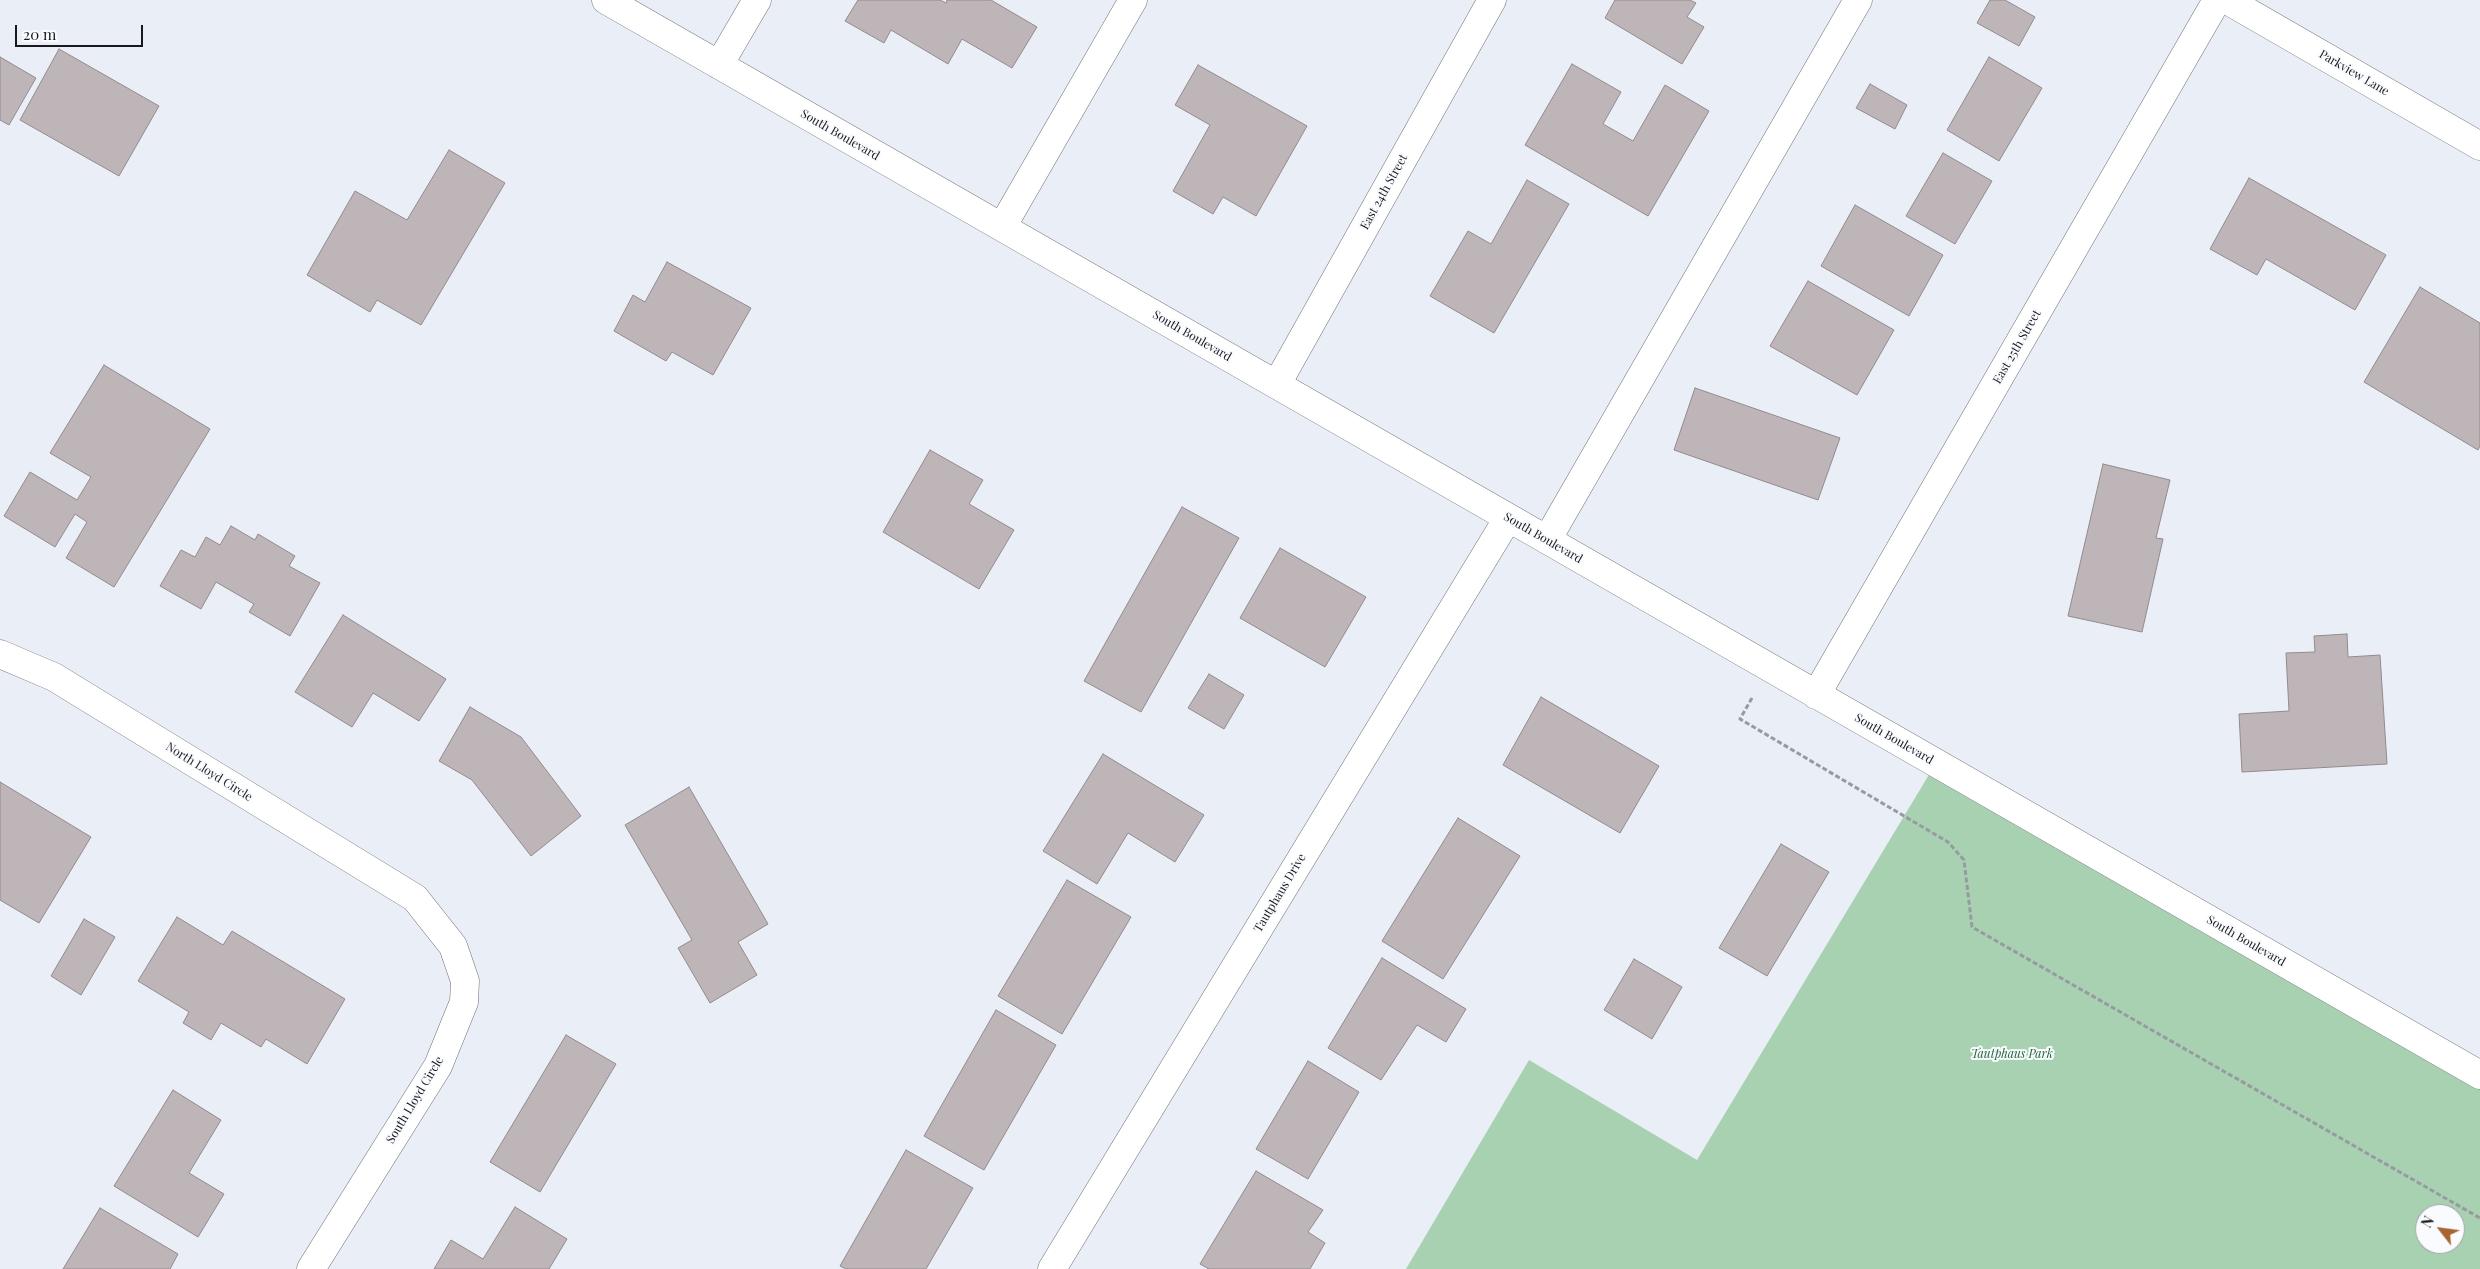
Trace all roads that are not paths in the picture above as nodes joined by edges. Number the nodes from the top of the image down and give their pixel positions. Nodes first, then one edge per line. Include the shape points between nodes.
1 (606, 0) edge
2 (757, 0) edge
3 (1133, 0) edge
4 (1492, 0) edge
5 (1858, 0) edge
6 (2217, 0) edge
7 (2228, 0) edge
8 (718, 65) junction
9 (2480, 146) edge
10 (1002, 227) junction
11 (1277, 384) junction
12 (1508, 518) junction
13 (1547, 540) junction
14 (0, 654) edge
15 (1816, 695) junction
16 (415, 898) joint
17 (2480, 1075) edge
18 (311, 1269) edge
19 (1052, 1269) edge

1 - 8 street, South Boulevard
2 - 8 street
3 - 10 street
4 - 11 street, East 24th Street
5 - 13 street
6 - 15 street, East 25th Street
7 - 9 street, Parkview Lane
8 - 10 street, South Boulevard
10 - 11 street, South Boulevard
11 - 12 street, South Boulevard
12 - 13 street, South Boulevard
12 - 19 street, Tautphaus Drive
13 - 15 street, South Boulevard
14 - 16 street, North Lloyd Circle via 54,677
15 - 17 street, South Boulevard
16 - 18 street, South Lloyd Circle via 453,946 465,981 464,1002 438,1066

